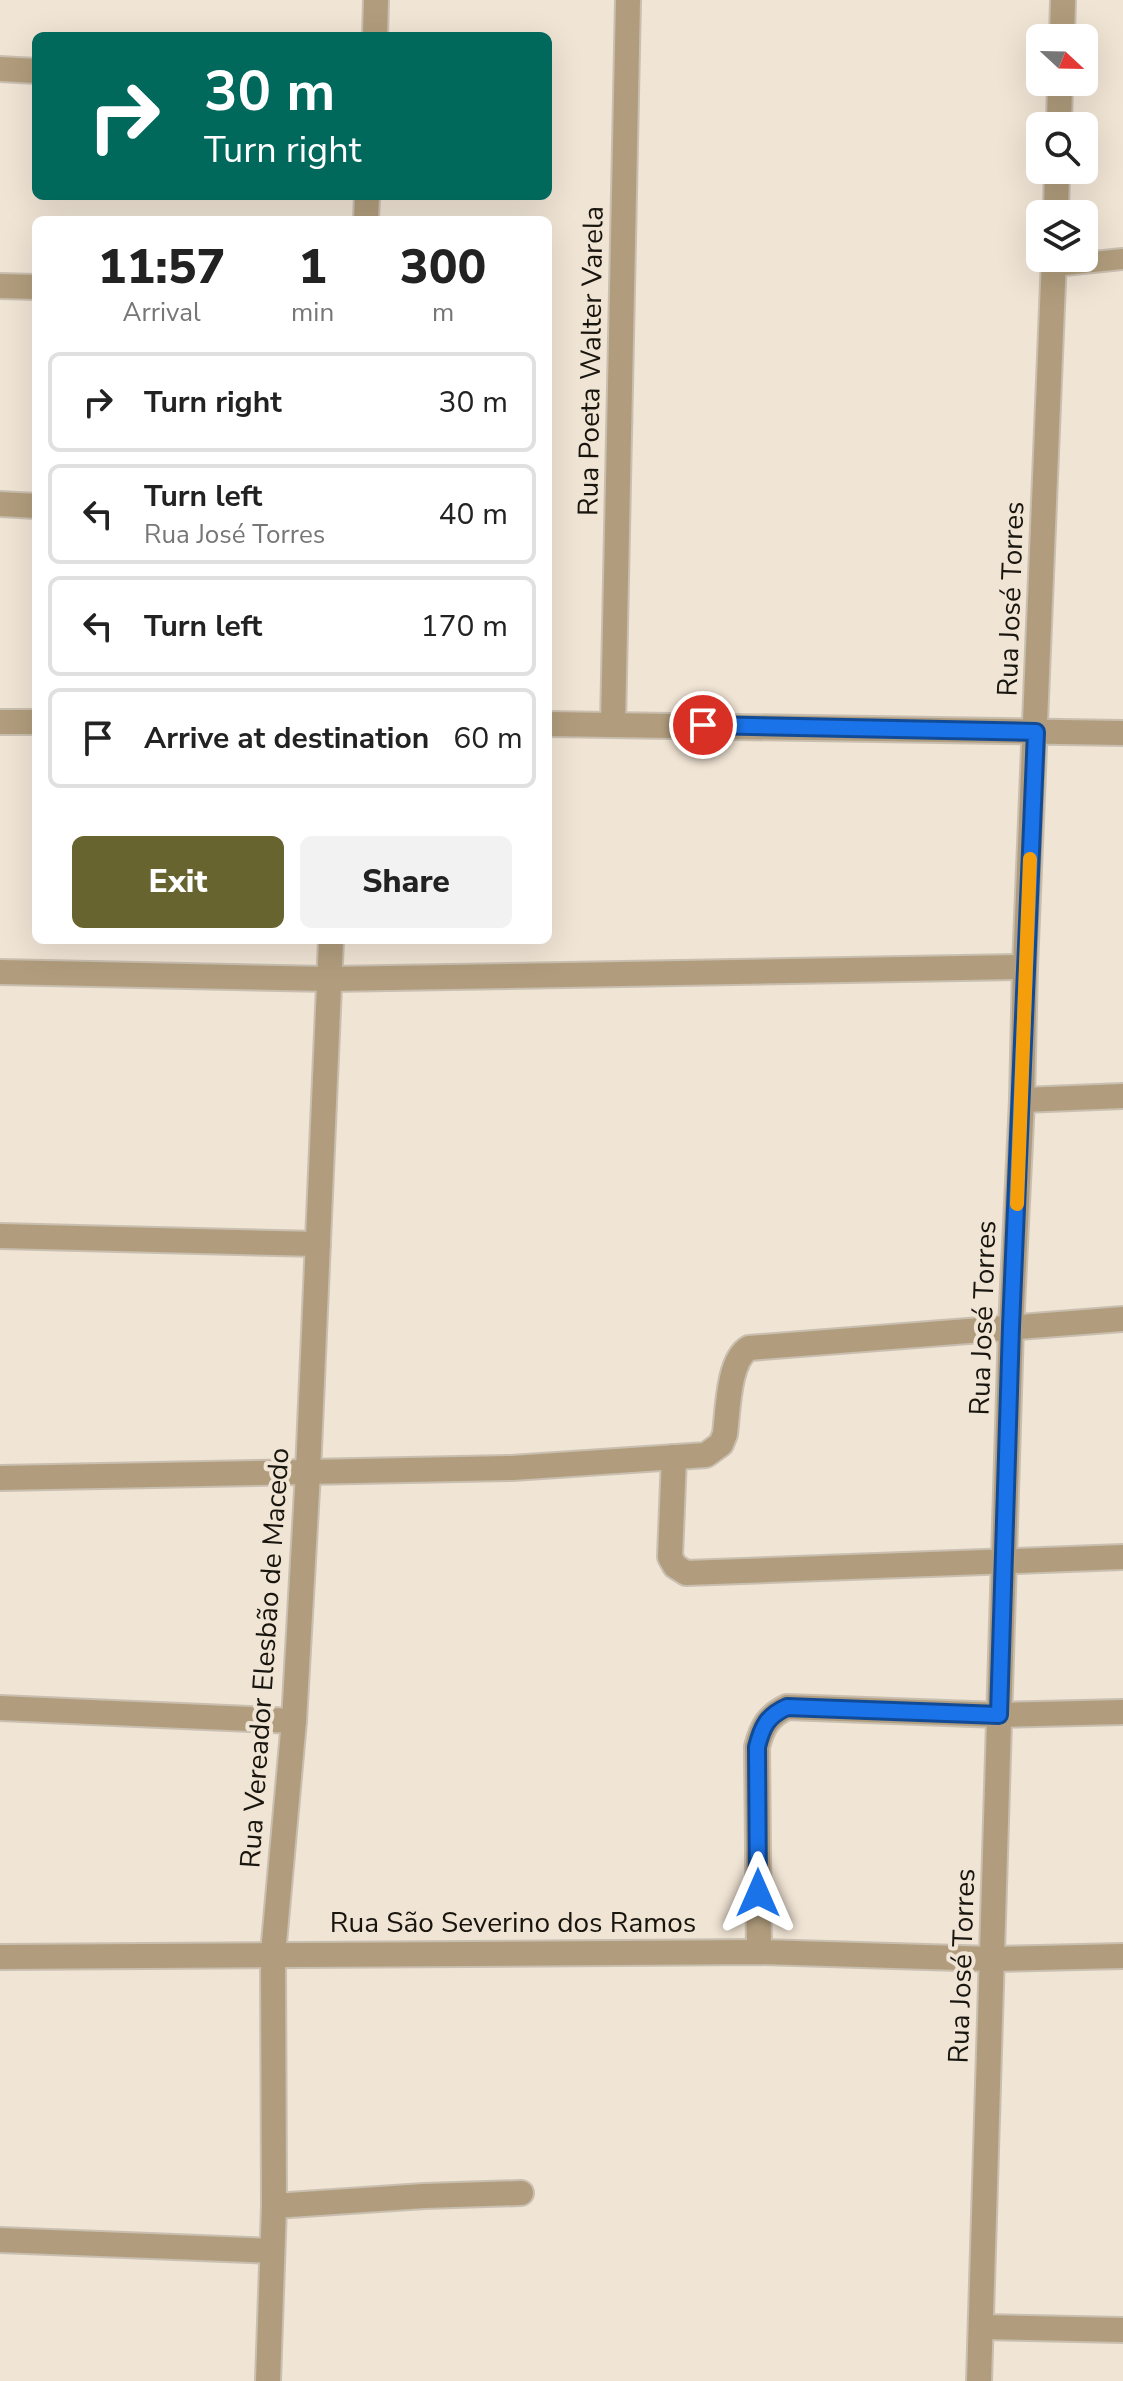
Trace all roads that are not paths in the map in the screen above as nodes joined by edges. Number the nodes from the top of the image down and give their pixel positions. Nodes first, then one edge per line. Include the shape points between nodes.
1 (376, 0) edge
2 (628, 0) edge
3 (1063, 0) edge
4 (1062, 24) edge
5 (375, 32) edge
6 (0, 69) edge
7 (32, 71) edge
8 (1123, 259) edge
9 (1098, 260) edge
10 (1054, 272) edge
11 (0, 286) edge
12 (32, 287) edge
13 (0, 504) edge
14 (32, 506) edge
15 (0, 722) edge
16 (32, 722) edge
17 (552, 724) edge
18 (613, 724) junction
19 (1036, 732) junction
20 (1123, 733) edge
21 (331, 944) edge
22 (1025, 967) junction
23 (0, 972) edge
24 (329, 979) junction
25 (1123, 1096) edge
26 (1022, 1100) junction
27 (0, 1236) edge
28 (318, 1244) junction
29 (1123, 1319) edge
30 (1011, 1327) junction
31 (674, 1457) junction
32 (308, 1472) junction
33 (0, 1478) edge
34 (1123, 1557) edge
35 (1005, 1562) junction
36 (0, 1708) edge
37 (1123, 1712) edge
38 (999, 1715) junction
39 (294, 1721) junction
40 (759, 1952) junction
41 (273, 1954) junction
42 (1123, 1956) edge
43 (0, 1957) edge
44 (992, 1959) junction
45 (521, 2193) dead end
46 (274, 2206) junction
47 (0, 2240) edge
48 (272, 2251) junction
49 (982, 2327) junction
50 (1123, 2330) edge
51 (268, 2381) edge
52 (979, 2381) edge

1 - 5 street
2 - 18 street, Rua Poeta Walter Varela
3 - 4 street
6 - 7 street
8 - 9 lane
10 - 19 street, Rua José Torres
11 - 12 street
13 - 14 street
15 - 16 street
17 - 18 street
18 - 19 street
19 - 20 street
19 - 22 street, Rua José Torres
21 - 24 street, Rua Vereador Elesbão de Macedo
22 - 24 street
22 - 26 street, Rua José Torres
23 - 24 street
24 - 28 street, Rua Vereador Elesbão de Macedo
25 - 26 street
26 - 30 street, Rua José Torres
27 - 28 street
28 - 32 street, Rua Vereador Elesbão de Macedo
29 - 30 street
30 - 31 street via 749,1348 734,1367 725,1434 717,1449
30 - 35 street, Rua José Torres
31 - 32 street via 512,1468
31 - 35 street via 670,1557 686,1573
32 - 33 street
32 - 39 street, Rua Vereador Elesbão de Macedo
34 - 35 street
35 - 38 street, Rua José Torres
36 - 39 street
37 - 38 street
38 - 40 street via 787,1707 767,1720 757,1747
38 - 44 street, Rua José Torres
39 - 41 street, Rua Vereador Elesbão de Macedo
40 - 41 street, Rua São Severino dos Ramos
40 - 44 street, Rua São Severino dos Ramos
41 - 43 street, Rua São Severino dos Ramos
41 - 46 street, Rua Vereador Elesbão de Macedo
42 - 44 street, Rua São Severino dos Ramos
44 - 49 street, Rua José Torres
45 - 46 street
46 - 48 street, Rua Vereador Elesbão de Macedo
47 - 48 street
48 - 51 street, Rua Vereador Elesbão de Macedo
49 - 50 street
49 - 52 street, Rua José Torres

